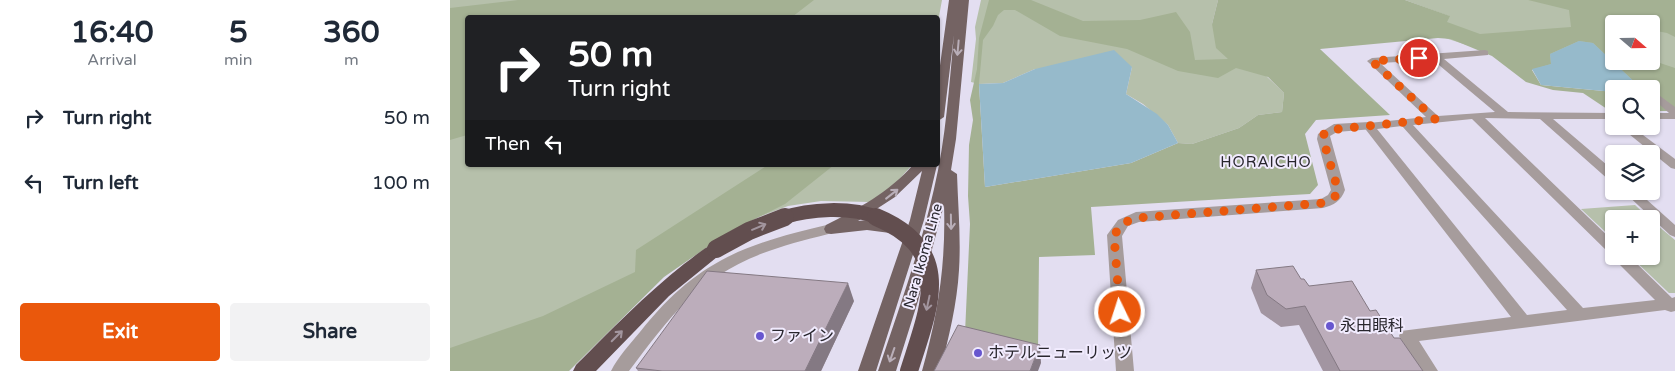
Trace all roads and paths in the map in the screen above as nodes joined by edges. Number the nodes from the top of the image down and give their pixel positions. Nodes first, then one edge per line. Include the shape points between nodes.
1 (954, 0) edge
2 (964, 0) edge
3 (1486, 53) dead end
4 (1435, 56) junction
5 (1660, 99) edge
6 (940, 102) edge
7 (1675, 112) edge
8 (1475, 115) junction
9 (1505, 115) junction
10 (1542, 115) junction
11 (1660, 116) edge
12 (1675, 116) edge
13 (1605, 117) edge
14 (1435, 119) junction
15 (1404, 122) junction
16 (1369, 126) junction
17 (1636, 135) edge
18 (950, 139) junction
19 (1675, 165) edge
20 (918, 167) edge
21 (930, 167) edge
22 (1605, 170) edge
23 (1639, 200) edge
24 (831, 229) junction
25 (1675, 232) edge
26 (1605, 241) edge
27 (904, 262) junction
28 (1630, 265) edge
29 (1673, 305) edge
30 (1579, 314) junction
31 (1523, 321) junction
32 (583, 371) edge
33 (619, 371) edge
34 (867, 371) edge
35 (887, 371) edge
36 (909, 371) edge
37 (931, 371) edge
38 (1125, 371) edge
39 (1430, 371) edge

1 - 6 main road
2 -> 18 main road, Nara Ikoma Line
3 - 4 street
4 - 9 street
4 - 14 street via 1372,61
5 - 7 street
8 - 9 street
8 - 14 street
8 - 26 street
9 - 10 street
10 - 13 street
10 - 22 street
11 - 12 street
14 - 15 street
15 - 16 street
15 - 30 street
16 - 31 street
16 - 38 street via 1334,128 1324,134 1338,190 1332,200 1136,218 1123,223 1114,235
17 - 19 street
18 -> 35 main road, Nara Ikoma Line via 941,190
18 -> 37 main road, Nara Ikoma Line via 950,281 943,328
24 -> 20 main road via 886,199
21 - 27 main road, Nara Ikoma Line
23 - 25 street
24 - 27 main road via 867,225 894,230 902,236
24 - 33 street via 756,249 704,276 663,316
27 - 34 main road, Nara Ikoma Line
28 - 29 street
29 - 30 street
30 - 31 street
31 - 39 street via 1407,336
32 -> 36 highway, bridge via 663,290 716,249 764,224 808,213 855,212 877,216 908,233 928,264 931,280 929,299

